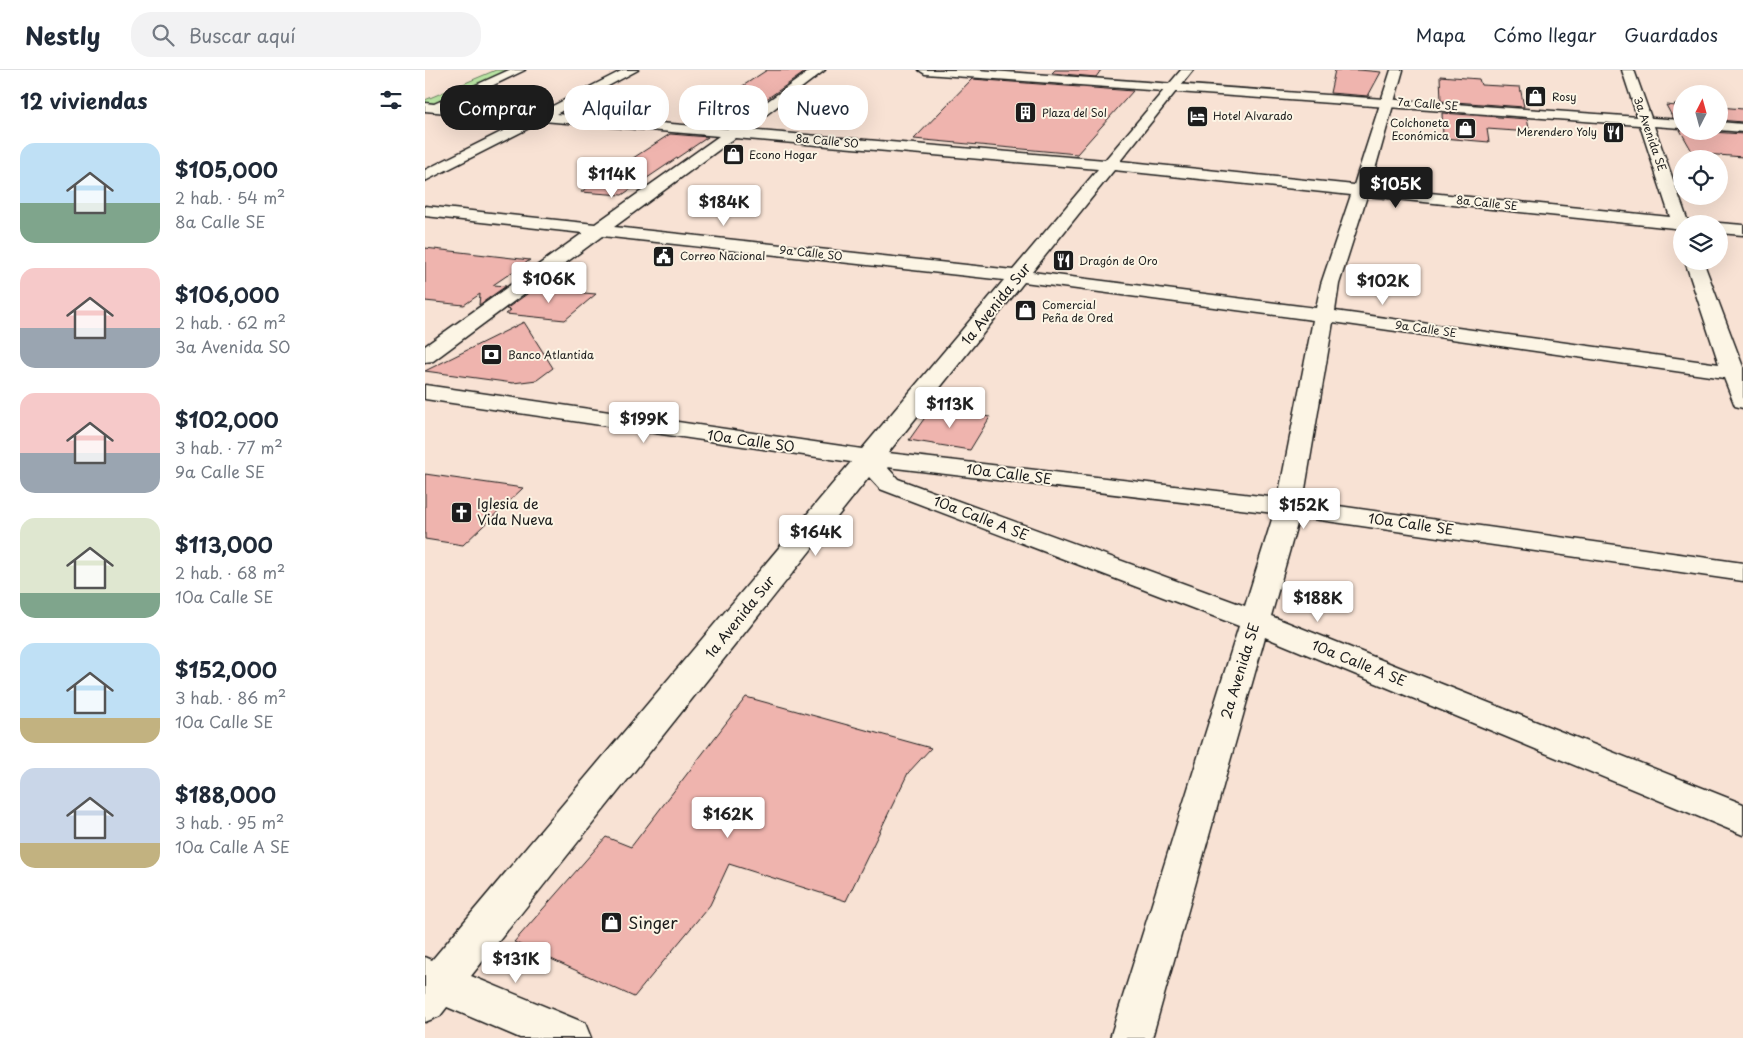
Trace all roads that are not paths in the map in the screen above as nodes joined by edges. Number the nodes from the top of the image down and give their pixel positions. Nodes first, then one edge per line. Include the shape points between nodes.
1 (519, 70) edge
2 (632, 70) edge
3 (819, 70) edge
4 (925, 70) edge
5 (1397, 70) edge
6 (1628, 70) edge
7 (991, 72) edge
8 (1180, 78) edge
9 (1386, 101) junction
10 (428, 109) edge
11 (554, 110) edge
12 (554, 118) edge
13 (1645, 121) junction
14 (1673, 123) edge
15 (1728, 127) edge
16 (1743, 128) edge
17 (515, 130) edge
18 (732, 133) junction
19 (1110, 165) junction
20 (425, 176) edge
21 (1361, 190) junction
22 (425, 211) edge
23 (1679, 215) edge
24 (1673, 223) edge
25 (1728, 229) edge
26 (597, 230) junction
27 (1743, 230) edge
28 (1698, 270) edge
29 (1019, 276) junction
30 (1324, 315) junction
31 (425, 356) edge
32 (1738, 374) edge
33 (425, 392) edge
34 (1743, 401) edge
35 (870, 458) junction
36 (1289, 507) junction
37 (1743, 572) edge
38 (1255, 621) junction
39 (1743, 820) edge
40 (430, 987) edge
41 (570, 1038) edge
42 (1131, 1038) edge

1 - 10 street
2 - 11 street
3 - 18 street
4 - 7 street, 7a Calle SE
5 - 9 street, 2a Avenida SE
6 - 13 street, 3a Avenida SE
7 - 8 street, 7a Calle SE
8 - 9 street, 7a Calle SE
8 - 19 street, 1a Avenida Sur
9 - 13 street, 7a Calle SE
9 - 21 street, 2a Avenida SE
12 - 18 street, 8a Calle SO
13 - 14 street, 7a Calle SE
13 - 23 street, 3a Avenida SE
15 - 16 street
17 - 20 street
18 - 19 street, 8a Calle SO
18 - 26 street
19 - 21 street, 8a Calle SE
19 - 29 street, 1a Avenida Sur
21 - 24 street, 8a Calle SE
21 - 30 street, 2a Avenida SE via 1330,284
22 - 26 street, 9a Calle SO
25 - 27 street
26 - 29 street, 9a Calle SO
26 - 31 street
28 - 32 street
29 - 30 street, 9a Calle SE
29 - 35 street, 1a Avenida Sur
30 - 32 street, 9a Calle SE
30 - 36 street, 2a Avenida SE
32 - 34 street
33 - 35 street, 10a Calle SO
35 - 36 street, 10a Calle SE
35 - 38 street, 10a Calle A SE via 889,484
35 - 40 street, 1a Avenida Sur
36 - 37 street, 10a Calle SE
36 - 38 street, 2a Avenida SE
38 - 39 street, 10a Calle A SE
38 - 42 street, 2a Avenida SE
40 - 41 street

